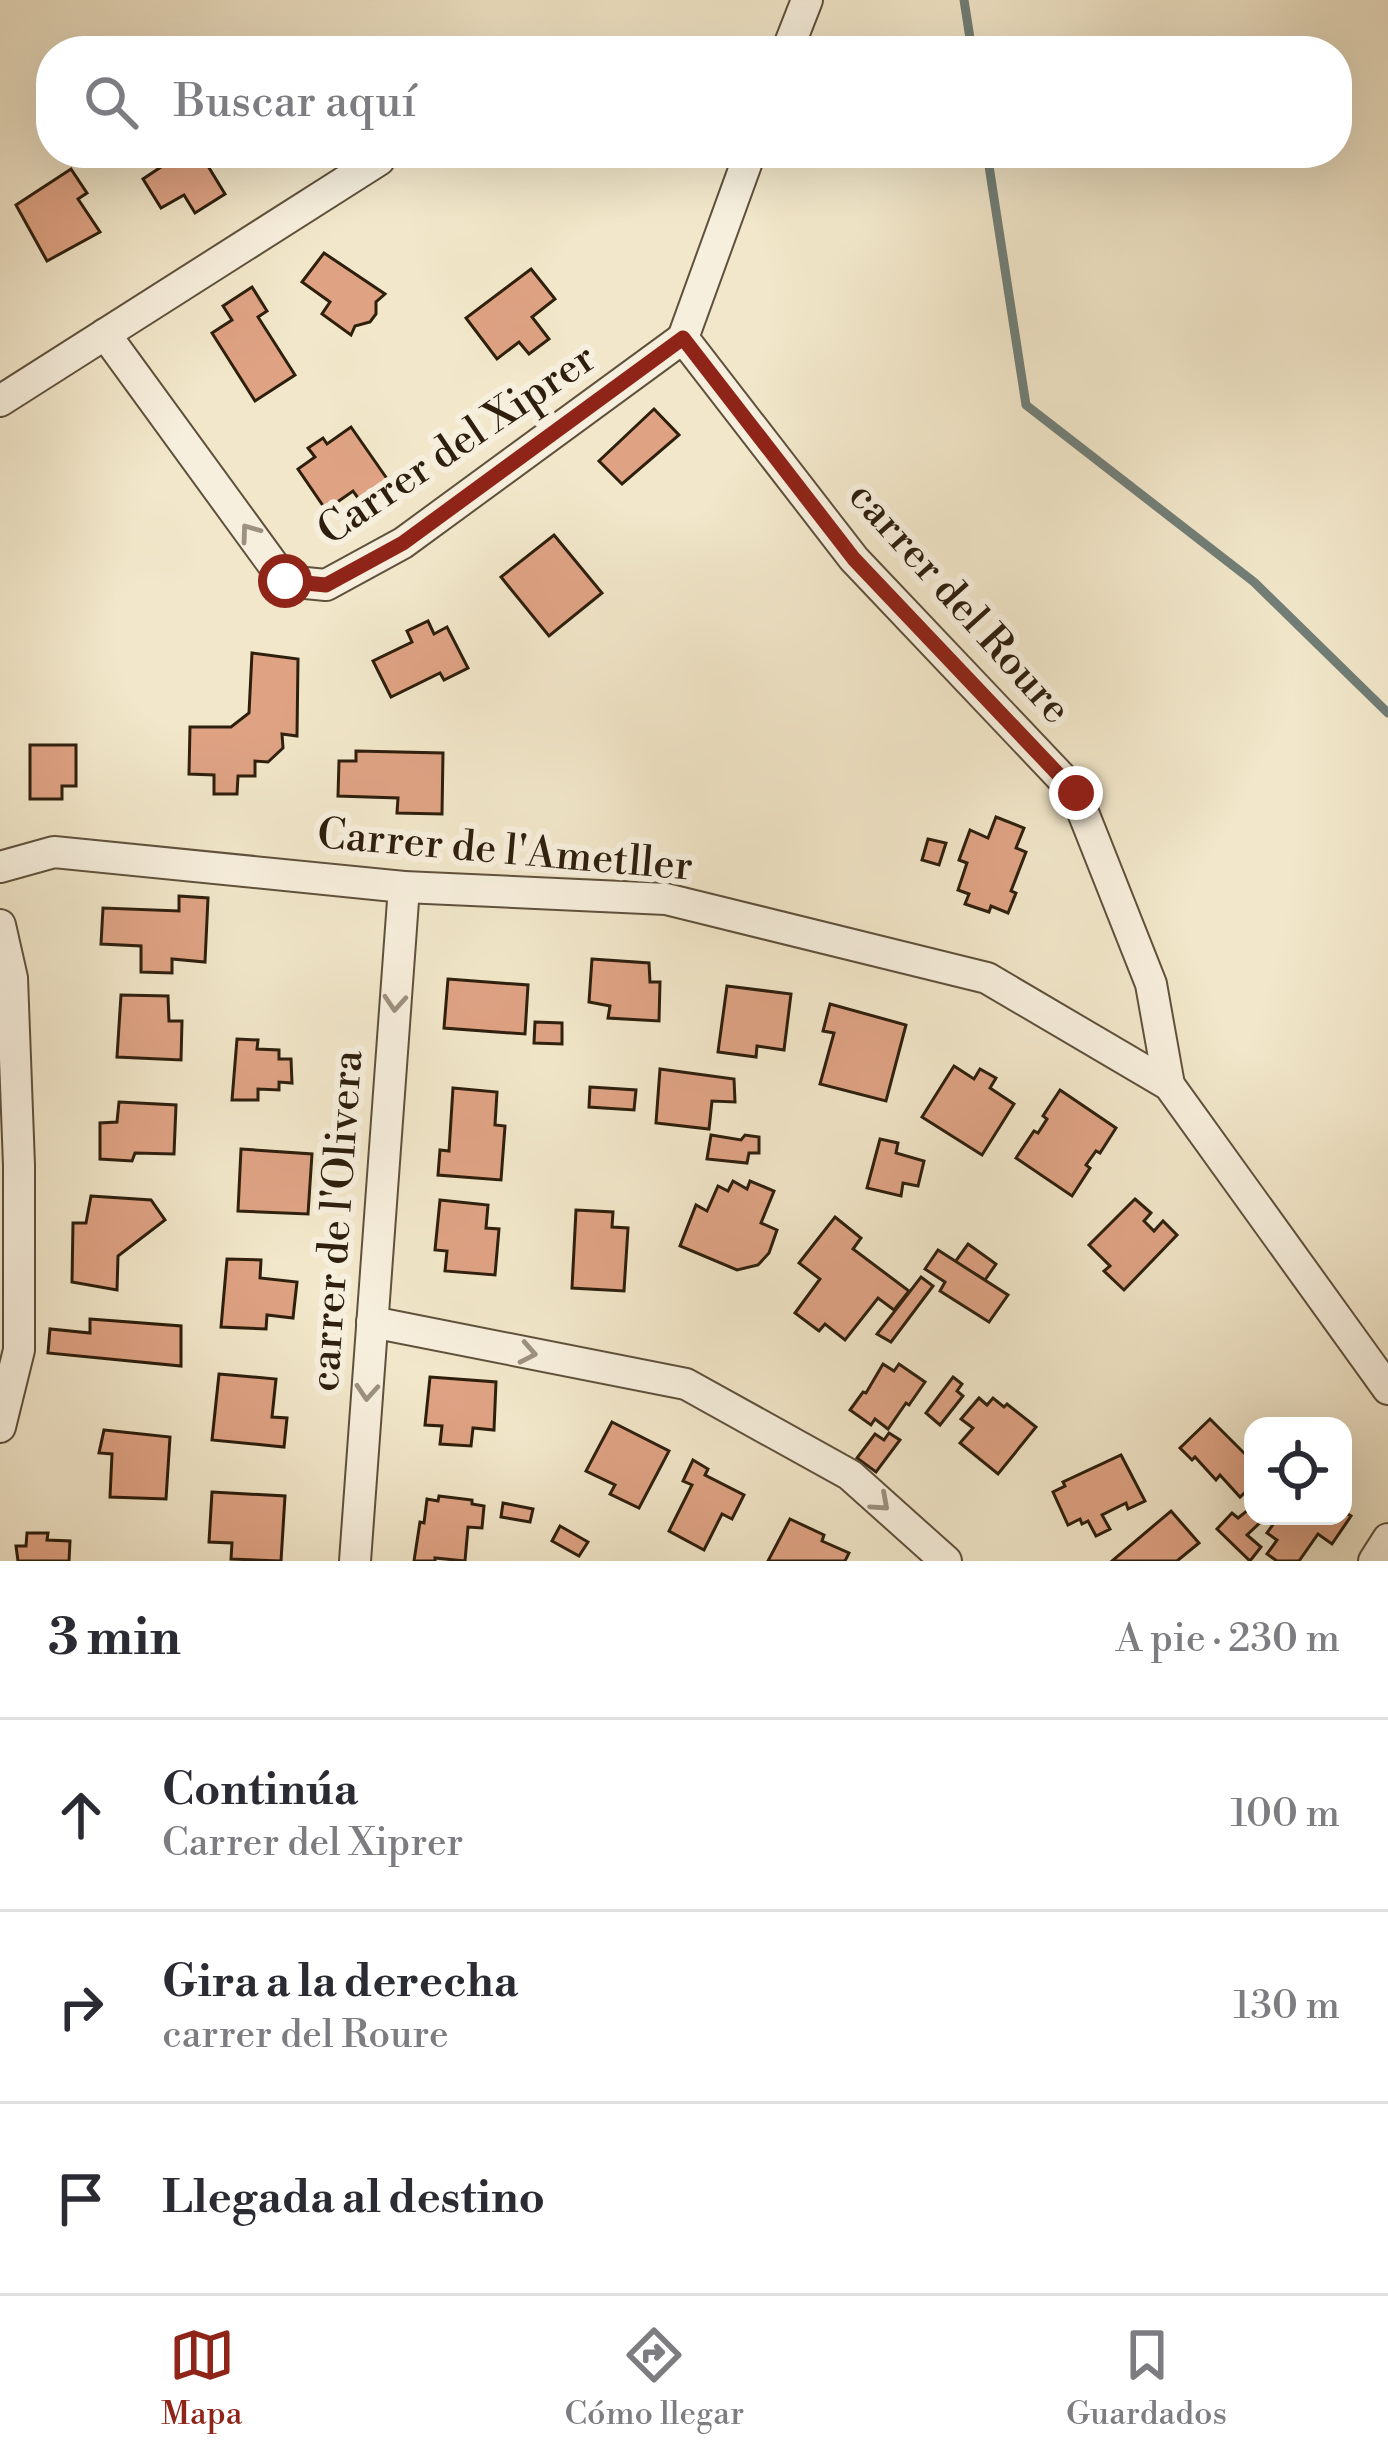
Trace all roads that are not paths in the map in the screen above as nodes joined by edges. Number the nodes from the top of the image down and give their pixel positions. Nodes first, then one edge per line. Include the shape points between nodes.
1 (807, 0) edge
2 (793, 36) edge
3 (366, 168) edge
4 (745, 168) edge
5 (105, 334) junction
6 (683, 338) junction
7 (0, 401) edge
8 (0, 867) edge
9 (404, 886) junction
10 (0, 925) edge
11 (1169, 1084) junction
12 (372, 1322) junction
13 (1388, 1389) edge
14 (0, 1427) edge
15 (1388, 1539) edge
16 (355, 1561) edge
17 (946, 1561) edge
18 (1374, 1561) edge

1 - 2 street
3 - 5 street
4 - 6 street
6 -> 5 street, Carrer del Xiprer via 403,543 326,585 285,581
5 - 7 street
6 - 11 street, carrer del Roure via 854,559 1076,793 1150,984
8 - 9 street, Carrer de l'Ametller via 54,853
9 - 11 street, Carrer de l'Ametller via 666,899 988,978
9 -> 12 street, carrer de l'Olivera
10 - 14 street via 12,978 19,1165 19,1350
11 - 13 street, Carrer de l'Ametller
12 -> 16 street, carrer de l'Olivera
12 -> 17 street via 686,1384 850,1475
15 - 18 street

